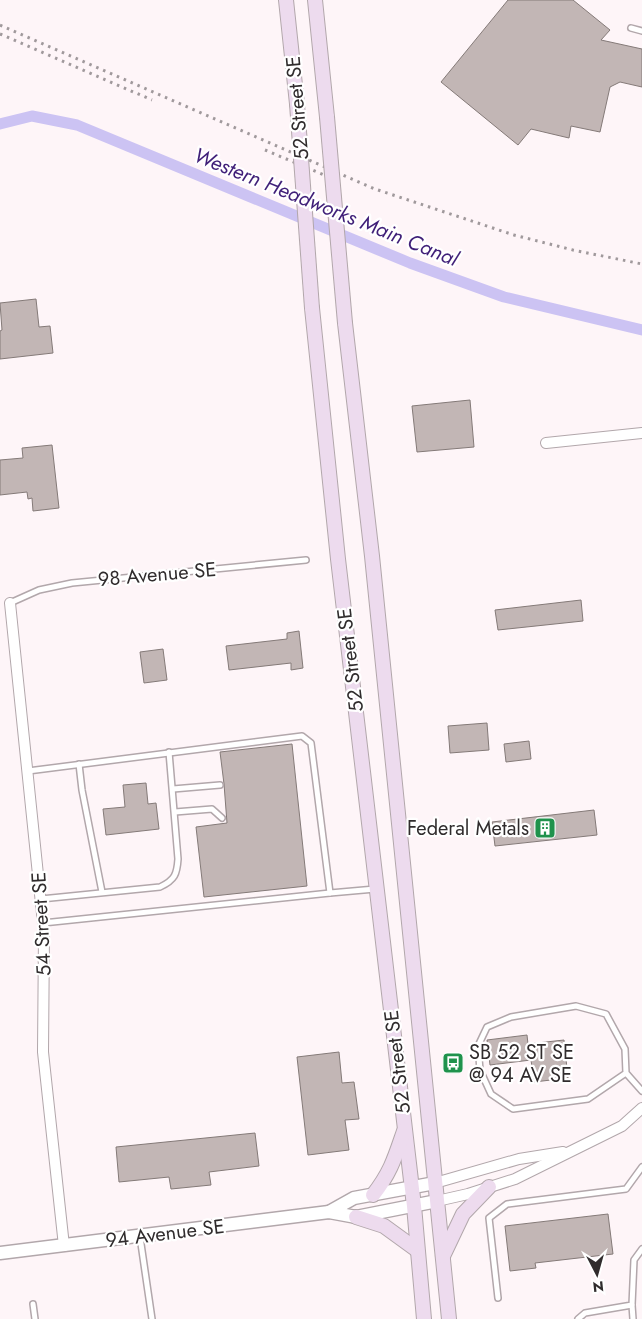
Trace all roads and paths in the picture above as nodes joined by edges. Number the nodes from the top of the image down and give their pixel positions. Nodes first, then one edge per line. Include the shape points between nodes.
1 (286, 0) edge
2 (315, 0) edge
3 (631, 28) dead end
4 (642, 31) edge
5 (642, 433) edge
6 (546, 443) dead end
7 (306, 560) dead end
8 (10, 603) joint
9 (169, 752) junction
10 (79, 764) junction
11 (28, 771) junction
12 (220, 785) dead end
13 (173, 789) junction
14 (175, 812) junction
15 (222, 818) dead end
16 (376, 888) junction
17 (102, 892) junction
18 (330, 893) junction
19 (41, 899) junction
20 (43, 923) junction
21 (626, 1073) junction
22 (642, 1091) edge
23 (642, 1108) edge
24 (405, 1128) junction
25 (576, 1149) junction
26 (642, 1167) edge
27 (435, 1183) junction
28 (489, 1187) junction
29 (412, 1188) junction
30 (373, 1195) junction
31 (437, 1201) junction
32 (414, 1206) junction
33 (329, 1212) junction
34 (356, 1216) junction
35 (140, 1236) junction
36 (64, 1246) junction
37 (642, 1249) edge
38 (417, 1250) junction
39 (0, 1253) edge
40 (442, 1256) junction
41 (498, 1298) dead end
42 (33, 1304) dead end
43 (632, 1305) junction
44 (34, 1319) edge
45 (152, 1319) edge
46 (424, 1319) edge
47 (449, 1319) edge
48 (578, 1319) edge
49 (633, 1319) edge

1 - 16 main road, 52 Street SE, bridge via 312,308
2 - 27 main road, 52 Street SE, bridge via 345,323 372,556
3 - 4 lane
5 - 6 street
7 - 8 lane, 98 Avenue SE via 72,583 39,590
8 - 11 street, 54 Street SE
9 - 10 lane
9 - 13 lane
9 - 18 lane via 292,736 302,736 312,743
10 - 11 lane
10 - 17 lane
11 - 19 street, 54 Street SE
12 - 13 lane
13 - 14 lane
14 - 15 lane via 212,809
14 - 17 lane via 178,859 171,882 160,887
16 - 18 lane
16 - 24 main road, 52 Street SE
17 - 19 lane
18 - 20 lane
19 - 20 street, 54 Street SE
20 - 36 street, 54 Street SE via 43,1052
21 - 21 lane via 588,1099 513,1110 491,1094 480,1070 478,1046 486,1028 511,1017 576,1006 606,1014 625,1049
21 - 22 lane
23 - 25 street, 94 Avenue SE via 622,1126
24 - 29 main road, 52 Street SE
24 - 30 main road via 391,1169
25 - 27 street, 94 Avenue SE via 519,1159
25 - 28 street, 94 Avenue SE via 515,1179
26 - 41 lane via 626,1189 507,1204 489,1218
27 - 29 street, 94 Avenue SE
27 - 31 main road, 52 Street SE
28 - 31 street, 94 Avenue SE
28 - 40 main road via 463,1214
29 - 30 street, 94 Avenue SE
29 - 32 main road, 52 Street SE
30 - 33 street, 94 Avenue SE via 354,1198
31 - 32 street, 94 Avenue SE
31 - 40 main road, 52 Street SE
32 - 34 street, 94 Avenue SE
32 - 38 main road, 52 Street SE
33 - 34 street, 94 Avenue SE
33 - 35 street, 94 Avenue SE
34 - 38 main road via 384,1226
35 - 36 street, 94 Avenue SE
35 - 45 lane
36 - 39 street, 94 Avenue SE
37 - 43 lane via 634,1260
38 - 46 main road, 52 Street SE
40 - 47 main road, 52 Street SE
42 - 44 lane
43 - 48 lane via 585,1313
43 - 49 lane

